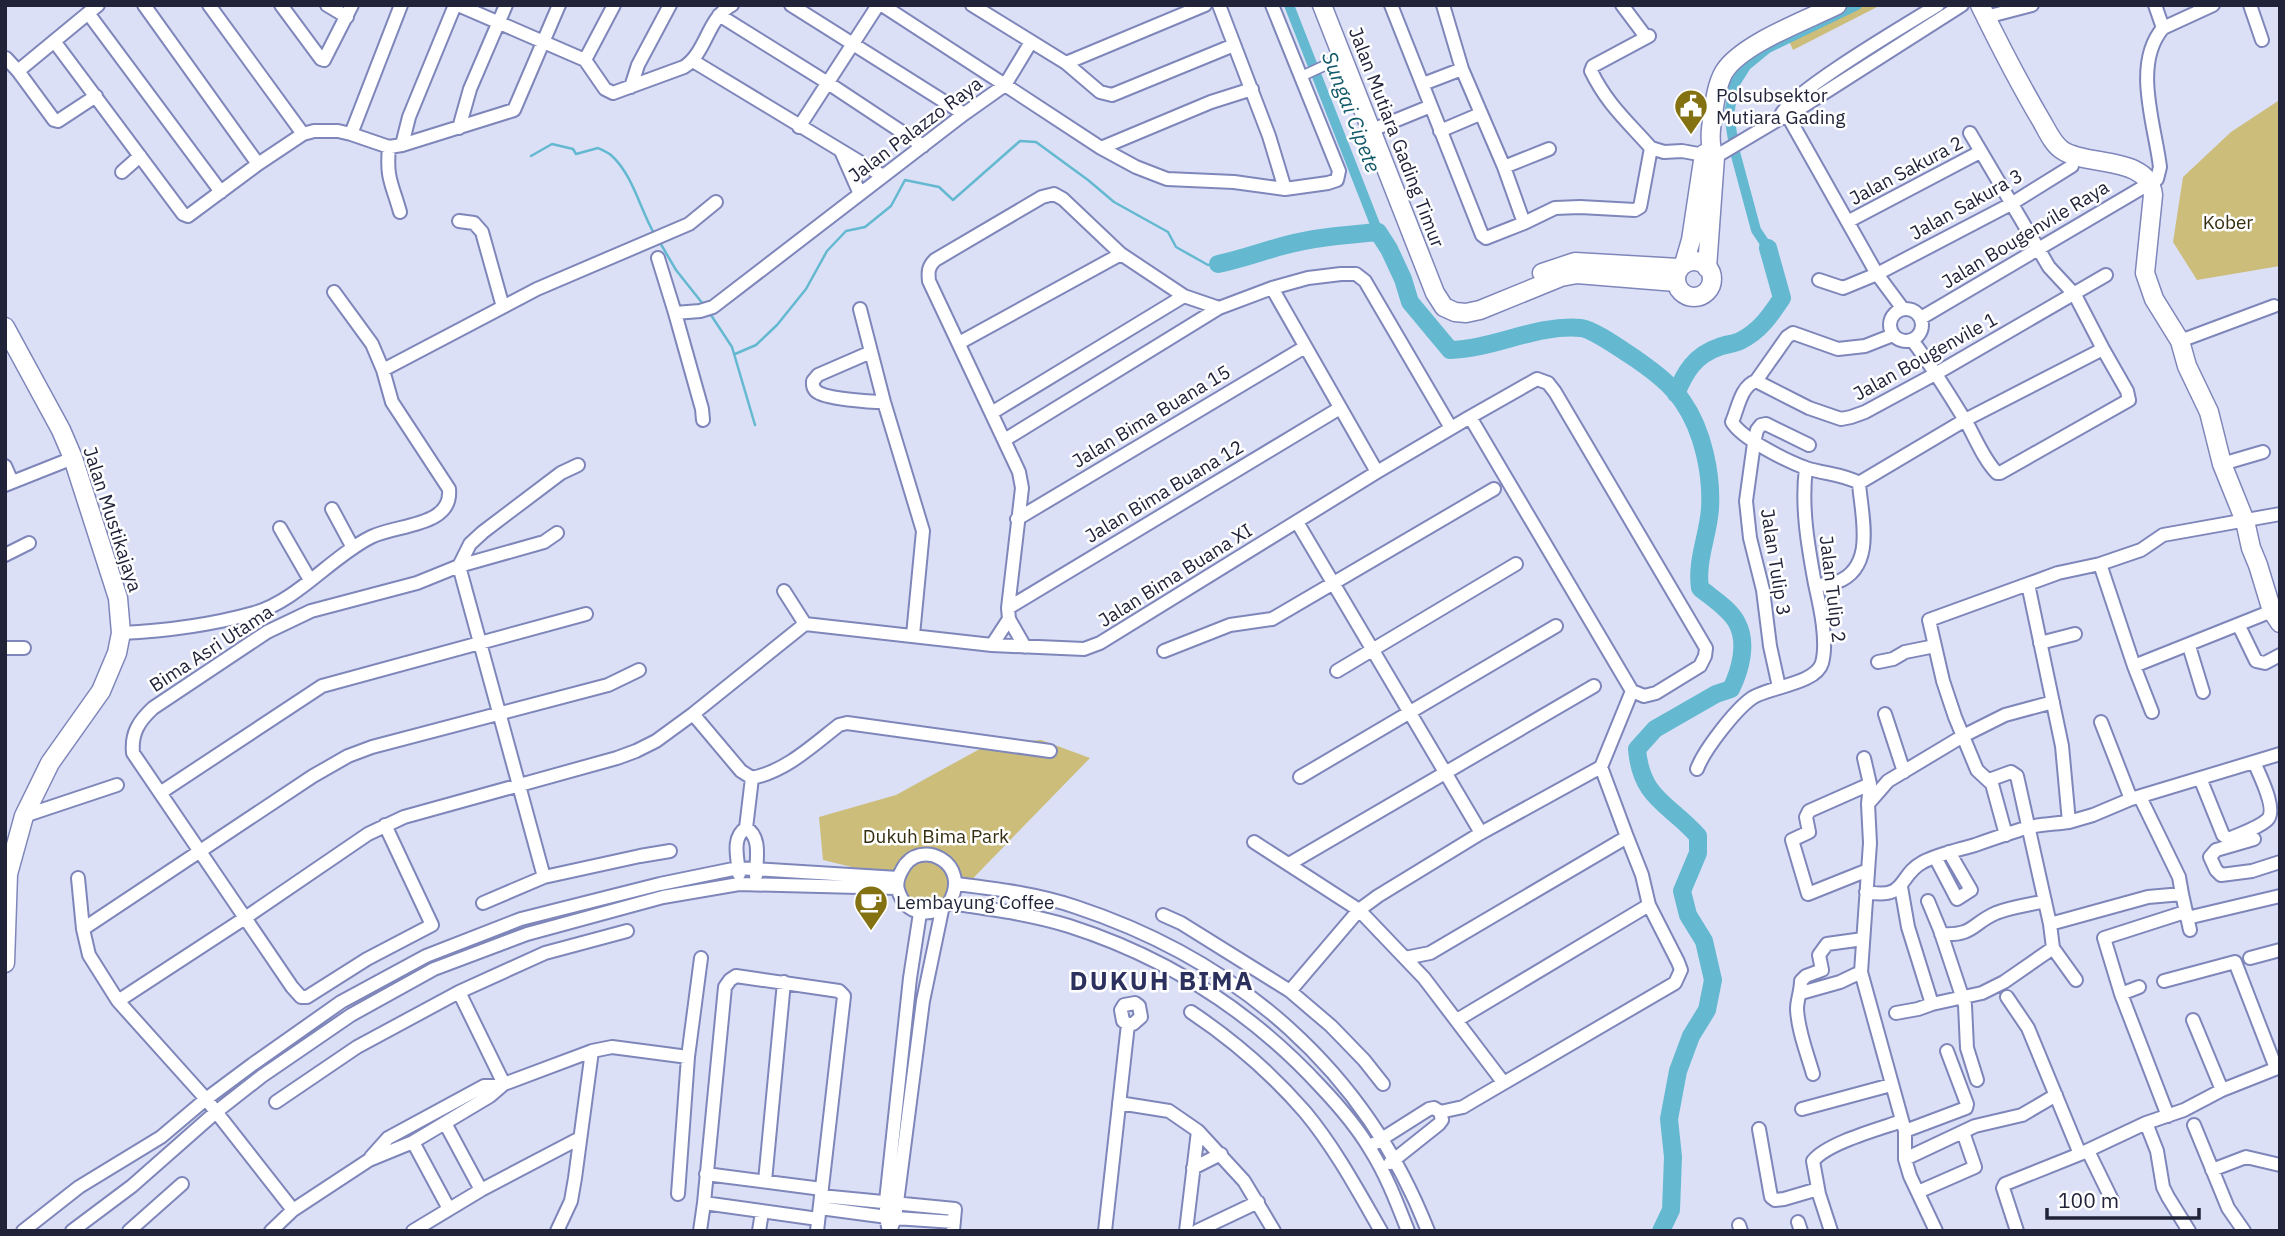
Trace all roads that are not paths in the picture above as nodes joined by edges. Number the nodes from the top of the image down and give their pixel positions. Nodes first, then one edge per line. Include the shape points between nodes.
1 (144, 5) edge
2 (209, 5) edge
3 (281, 5) edge
4 (327, 5) edge
5 (401, 5) edge
6 (457, 5) edge
7 (506, 5) edge
8 (559, 5) edge
9 (614, 5) edge
10 (670, 5) edge
11 (732, 5) edge
12 (791, 5) edge
13 (880, 5) edge
14 (972, 5) edge
15 (1205, 5) edge
16 (1219, 5) edge
17 (1272, 5) edge
18 (1322, 5) edge
19 (1391, 5) edge
20 (1443, 5) edge
21 (1622, 5) edge
22 (1837, 5) edge
23 (1938, 5) edge
24 (1962, 5) edge
25 (2032, 5) edge
26 (2155, 5) edge
27 (2213, 5) edge
28 (2250, 5) edge
29 (93, 9) edge
30 (350, 11) edge
31 (1983, 11) edge
32 (719, 15) junction
33 (498, 22) junction
34 (2163, 28) junction
35 (2262, 40) dead end
36 (54, 41) junction
37 (542, 42) junction
38 (1031, 42) junction
39 (853, 45) junction
40 (1234, 45) junction
41 (1878, 50) junction
42 (6, 58) edge
43 (585, 60) junction
44 (692, 61) junction
45 (1336, 61) junction
46 (1066, 64) junction
47 (1462, 69) junction
48 (18, 71) junction
49 (1304, 75) junction
50 (828, 83) junction
51 (1423, 84) junction
52 (1005, 85) junction
53 (631, 87) junction
54 (1252, 89) junction
55 (96, 96) junction
56 (1431, 106) junction
57 (964, 114) junction
58 (1480, 114) junction
59 (1783, 115) junction
60 (799, 127) junction
61 (459, 128) junction
62 (1373, 130) junction
63 (1440, 131) junction
64 (1970, 133) dead end
65 (303, 134) junction
66 (351, 134) junction
67 (395, 146) junction
68 (923, 146) junction
69 (1101, 148) junction
70 (1651, 148) junction
71 (1549, 149) dead end
72 (841, 151) junction
73 (1980, 152) junction
74 (1715, 153) junction
75 (140, 156) junction
76 (258, 164) junction
77 (2072, 166) dead end
78 (1504, 167) junction
79 (122, 172) dead end
80 (883, 176) junction
81 (2150, 183) junction
82 (1284, 189) junction
83 (221, 192) junction
84 (860, 194) junction
85 (716, 202) dead end
86 (2011, 204) junction
87 (400, 212) dead end
88 (459, 221) dead end
89 (1849, 221) junction
90 (1524, 223) junction
91 (2038, 249) junction
92 (1121, 254) junction
93 (658, 258) dead end
94 (1707, 268) junction
95 (1680, 271) junction
96 (1877, 274) junction
97 (2106, 275) dead end
98 (1819, 281) dead end
99 (1272, 288) junction
100 (334, 292) dead end
101 (2075, 295) junction
102 (1184, 296) junction
103 (2274, 306) dead end
104 (503, 307) junction
105 (860, 309) dead end
106 (1219, 309) junction
107 (1902, 309) junction
108 (675, 313) junction
109 (1921, 318) junction
110 (6, 328) edge
111 (1893, 335) junction
112 (1912, 340) junction
113 (2180, 341) junction
114 (959, 343) junction
115 (1305, 347) junction
116 (2102, 349) junction
117 (871, 352) junction
118 (383, 370) junction
119 (1937, 373) junction
120 (1756, 381) junction
121 (884, 402) junction
122 (1340, 408) junction
123 (993, 412) junction
124 (1470, 417) junction
125 (703, 420) dead end
126 (1965, 420) junction
127 (1451, 428) junction
128 (1006, 439) junction
129 (1754, 443) junction
130 (1809, 445) dead end
131 (2263, 452) dead end
132 (73, 458) junction
133 (2222, 464) junction
134 (578, 465) dead end
135 (5, 466) edge
136 (1806, 468) junction
137 (1377, 472) junction
138 (1859, 483) junction
139 (9, 484) edge
140 (1494, 489) dead end
141 (332, 509) dead end
142 (2280, 514) edge
143 (1017, 519) junction
144 (2245, 521) junction
145 (1297, 522) junction
146 (280, 528) dead end
147 (557, 533) dead end
148 (5, 539) edge
149 (29, 544) dead end
150 (352, 548) junction
151 (8, 553) edge
152 (1516, 564) dead end
153 (2100, 564) junction
154 (459, 566) junction
155 (310, 580) junction
156 (1332, 582) junction
157 (2028, 584) junction
158 (1816, 586) junction
159 (785, 591) dead end
160 (1008, 613) junction
161 (586, 614) dead end
162 (2276, 617) edge
163 (805, 624) junction
164 (1556, 626) dead end
165 (2239, 626) junction
166 (121, 633) junction
167 (2075, 634) dead end
168 (913, 635) junction
169 (480, 643) junction
170 (2040, 643) junction
171 (992, 645) junction
172 (1935, 646) junction
173 (2189, 646) junction
174 (1025, 647) junction
175 (5, 648) edge
176 (24, 648) dead end
177 (1164, 651) dead end
178 (1373, 651) junction
179 (2280, 655) edge
180 (1878, 662) dead end
181 (2134, 666) junction
182 (639, 670) dead end
183 (1337, 671) dead end
184 (1594, 686) dead end
185 (1779, 687) junction
186 (1633, 691) junction
187 (2203, 692) dead end
188 (2053, 702) junction
189 (1409, 712) junction
190 (2152, 712) dead end
191 (499, 714) junction
192 (694, 714) junction
193 (1885, 714) dead end
194 (2101, 722) dead end
195 (1963, 736) junction
196 (1050, 751) dead end
197 (2280, 754) edge
198 (1864, 758) dead end
199 (2253, 762) junction
200 (1601, 767) junction
201 (1697, 769) dead end
202 (1903, 772) junction
203 (1445, 773) junction
204 (1300, 777) dead end
205 (752, 778) junction
206 (2200, 778) junction
207 (1989, 780) junction
208 (1870, 784) junction
209 (117, 785) dead end
210 (519, 785) junction
211 (160, 793) junction
212 (2136, 798) junction
213 (1868, 804) junction
214 (24, 816) junction
215 (2069, 822) junction
216 (385, 825) junction
217 (2029, 827) junction
218 (746, 828) junction
219 (1481, 833) junction
220 (2006, 835) junction
221 (1627, 837) junction
222 (2254, 839) dead end
223 (1254, 842) dead end
224 (198, 851) junction
225 (670, 851) dead end
226 (1949, 852) junction
227 (1935, 857) junction
228 (2280, 862) edge
229 (1289, 864) junction
230 (738, 867) junction
231 (7, 869) edge
232 (756, 869) junction
233 (1868, 870) junction
234 (544, 877) junction
235 (78, 878) dead end
236 (897, 883) junction
237 (739, 884) junction
238 (957, 884) junction
239 (756, 885) junction
240 (1901, 887) junction
241 (1866, 892) junction
242 (2182, 894) junction
243 (2280, 896) edge
244 (1928, 901) dead end
245 (2045, 901) junction
246 (483, 903) dead end
247 (1649, 905) junction
248 (946, 906) junction
249 (1359, 910) junction
250 (920, 913) junction
251 (1163, 915) dead end
252 (245, 918) junction
253 (2188, 920) junction
254 (2050, 924) junction
255 (1130, 927) junction
256 (83, 929) junction
257 (627, 931) dead end
258 (1941, 934) junction
259 (1863, 939) junction
260 (1124, 946) junction
261 (2053, 948) junction
262 (2280, 950) edge
263 (701, 958) dead end
264 (1405, 958) junction
265 (2250, 958) dead end
266 (5, 963) edge
267 (1861, 972) junction
268 (2076, 980) dead end
269 (2164, 981) dead end
270 (784, 982) junction
271 (2139, 987) dead end
272 (1290, 991) junction
273 (459, 992) junction
274 (1801, 993) junction
275 (2121, 993) junction
276 (2007, 997) dead end
277 (1962, 998) junction
278 (908, 999) junction
279 (118, 1001) junction
280 (923, 1001) junction
281 (1932, 1004) junction
282 (1191, 1012) dead end
283 (1896, 1013) dead end
284 (1457, 1020) junction
285 (2193, 1020) dead end
286 (1128, 1024) dead end
287 (592, 1051) junction
288 (1947, 1051) dead end
289 (688, 1057) junction
290 (2278, 1067) edge
291 (1813, 1074) dead end
292 (1977, 1080) dead end
293 (1503, 1082) junction
294 (1383, 1084) dead end
295 (502, 1085) junction
296 (1891, 1085) junction
297 (2222, 1090) junction
298 (2056, 1095) junction
299 (206, 1099) junction
300 (276, 1102) dead end
301 (1118, 1103) junction
302 (1802, 1109) dead end
303 (216, 1112) junction
304 (1440, 1112) junction
305 (2168, 1116) junction
306 (445, 1123) junction
307 (2146, 1123) junction
308 (2194, 1125) dead end
309 (1904, 1126) junction
310 (1759, 1129) dead end
311 (1198, 1131) junction
312 (1963, 1132) junction
313 (580, 1138) junction
314 (1383, 1138) junction
315 (413, 1142) junction
316 (1369, 1147) junction
317 (2084, 1153) junction
318 (1221, 1154) junction
319 (1905, 1159) junction
320 (369, 1160) junction
321 (1395, 1160) junction
322 (2280, 1165) edge
323 (1193, 1168) junction
324 (1381, 1168) junction
325 (2212, 1170) junction
326 (706, 1174) junction
327 (765, 1181) junction
328 (183, 1184) dead end
329 (1818, 1189) junction
330 (481, 1190) junction
331 (1918, 1192) junction
332 (678, 1194) dead end
333 (2112, 1200) dead end
334 (892, 1202) junction
335 (1258, 1202) junction
336 (704, 1203) junction
337 (819, 1208) edge
338 (449, 1209) junction
339 (293, 1210) junction
340 (762, 1212) junction
341 (891, 1217) junction
342 (953, 1227) edge
343 (28, 1229) edge
344 (72, 1231) edge
345 (129, 1231) edge
346 (271, 1231) edge
347 (413, 1231) edge
348 (557, 1231) edge
349 (700, 1231) edge
350 (759, 1231) edge
351 (890, 1231) edge
352 (1105, 1231) edge
353 (1186, 1231) edge
354 (1197, 1231) edge
355 (1274, 1231) edge
356 (1381, 1231) edge
357 (1408, 1231) edge
358 (1428, 1231) edge
359 (1831, 1231) edge
360 (1936, 1231) edge
361 (2017, 1231) edge
362 (2189, 1231) edge
363 (2244, 1231) edge

1 - 76 street
2 - 65 street
3 - 30 street via 324,60
4 - 30 street
5 - 66 street
6 - 33 street
6 - 67 street
7 - 33 street
8 - 37 street
9 - 43 street
10 - 53 street
11 - 32 street
12 - 39 street
13 - 39 street
13 - 52 street
14 - 38 street
15 - 46 street
16 - 40 street
17 - 49 street, Jalan Palazzo Raya
18 - 45 main road, Jalan Mutiara Gading Timur
19 - 51 street
20 - 47 street
21 - 70 street via 1648,37 1591,71 1618,114
22 - 74 main road via 1755,45 1726,69 1715,104
23 - 41 street
24 - 41 street
25 - 31 street
26 - 34 street
27 - 34 street
28 - 35 street
29 - 36 street
29 - 83 street
31 - 81 main road via 2058,147 2140,173
32 - 44 street
32 - 50 street
33 - 37 street
33 - 61 street
34 - 81 street via 2146,77 2160,167
36 - 48 street
36 - 55 street
37 - 43 street
37 - 61 street via 514,110
38 - 46 street
38 - 52 street
39 - 50 street
39 - 57 street
40 - 46 street via 1112,95 1100,92
40 - 54 street
41 - 59 street
42 - 48 street
43 - 53 street via 609,92
44 - 53 street
44 - 60 street
45 - 49 street
45 - 62 main road, Jalan Mutiara Gading Timur
47 - 51 street
47 - 58 street
48 - 55 street via 54,120
49 - 82 street, Jalan Palazzo Raya via 1339,176 1333,182
50 - 60 street
50 - 68 street
51 - 56 street
52 - 57 street, Jalan Palazzo Raya
52 - 69 street, Jalan Palazzo Raya
54 - 69 street
54 - 82 street
55 - 75 street
56 - 62 street
56 - 63 street
57 - 68 street, Jalan Palazzo Raya
58 - 63 street
58 - 78 street
59 - 74 street
59 - 89 street
60 - 72 street
61 - 67 street
62 - 95 main road, Jalan Mutiara Gading Timur via 1433,283 1448,299 1463,302 1488,296 1569,262
63 - 90 street via 1483,237
64 - 73 street
65 - 66 street
65 - 76 street
66 - 67 street
67 - 87 street via 387,168
68 - 80 street, Jalan Palazzo Raya
69 - 82 street, Jalan Palazzo Raya via 1167,179
70 - 74 street
70 - 90 street via 1640,207 1635,210 1555,208
71 - 78 street
72 - 80 street
72 - 84 street
73 - 86 street
73 - 89 street, Jalan Sakura 2
74 - 94 main road
74 - 95 main road
75 - 79 street
75 - 83 street via 183,214 188,216
76 - 83 street
77 - 86 street, Jalan Sakura 3
78 - 90 street
80 - 84 street, Jalan Palazzo Raya
81 - 91 street, Jalan Bougenvile Raya
81 - 113 main road via 2153,195 2145,273 2154,299
84 - 108 street, Jalan Palazzo Raya via 707,309
85 - 104 street via 689,224
86 - 91 street
86 - 96 street, Jalan Sakura 3
88 - 104 street via 474,223 482,232
89 - 96 street
91 - 101 street
91 - 109 street, Jalan Bougenvile Raya
92 - 102 street
92 - 114 street
92 - 114 street via 1063,199 1055,194 1042,197 929,266 929,281
93 - 108 street
94 - 95 main road via 1696,262
94 - 95 main road via 1710,287 1698,296 1684,294
96 - 98 street, Jalan Sakura 3 via 1843,288
96 - 107 street
97 - 101 street, Jalan Bougenvile 1
99 - 106 street
99 - 115 street
99 - 127 street via 1341,274 1356,274 1365,281
100 - 118 street via 372,344
101 - 116 street
101 - 119 street, Jalan Bougenvile 1
102 - 106 street
102 - 123 street
103 - 113 street
104 - 118 street
105 - 117 street
106 - 128 street
107 - 109 street
107 - 111 street via 1891,320
108 - 125 street
109 - 112 street via 1920,334
110 - 132 main road, Jalan Mustikajaya
111 - 112 street via 1901,341
111 - 120 street via 1865,346 1838,349 1793,333
112 - 119 street
113 - 133 main road via 2209,412
114 - 123 street
115 - 122 street
115 - 143 street, Jalan Bima Buana 15
116 - 126 street
116 - 126 street via 2129,400 2000,473 1994,471
117 - 121 street
117 - 121 street via 818,375 812,385 823,394
118 - 150 street via 392,402 442,475 450,499 439,515 387,530
119 - 120 street, Jalan Bougenvile 1 via 1865,412 1842,419
119 - 126 street
120 - 129 street via 1749,383 1732,422
121 - 168 street via 923,531
122 - 137 street
122 - 160 street, Jalan Bima Buana 12
123 - 128 street
124 - 127 street, Jalan Bima Buana XI
124 - 186 street
124 - 186 street, Jalan Bima Buana XI via 1537,379 1555,392 1706,648 1700,666 1656,693 1644,696
126 - 138 street
127 - 137 street, Jalan Bima Buana XI
128 - 143 street via 1019,472
129 - 130 street via 1757,430 1766,424
129 - 136 street
129 - 185 street, Jalan Tulip 3 via 1746,501
131 - 133 street
132 - 139 street
132 - 166 main road, Jalan Mustikajaya via 118,598
133 - 144 main road
134 - 154 street via 482,532
135 - 139 street
136 - 138 street
136 - 158 street, Jalan Tulip 2 via 1805,516
137 - 145 street, Jalan Bima Buana XI
138 - 158 street via 1866,536 1863,552 1838,582
140 - 156 street
141 - 150 street
142 - 144 street
143 - 160 street
144 - 153 street via 2163,534 2141,550
144 - 162 main road
145 - 156 street
145 - 174 street, Jalan Bima Buana XI via 1093,646
146 - 155 street
147 - 154 street, Bima Asri Utama
148 - 151 street
149 - 151 street
150 - 155 street
152 - 178 street
153 - 157 street
153 - 181 street
154 - 169 street
154 - 211 street, Bima Asri Utama via 417,583 293,618 153,708 140,720 132,753
155 - 166 street via 256,612 180,628
156 - 177 street via 1272,619 1230,625
156 - 178 street
157 - 170 street
157 - 172 street via 1929,620
158 - 185 street, Jalan Tulip 2 via 1822,665 1793,684
159 - 163 street
160 - 171 street
160 - 174 street
161 - 169 street
162 - 165 street
163 - 168 street, Jalan Bima Buana XI
163 - 192 street
164 - 189 street
165 - 173 street
165 - 179 street via 2256,661 2265,663
166 - 214 main road, Jalan Mustikajaya via 101,691 50,763
167 - 170 street
168 - 171 street, Jalan Bima Buana XI
169 - 191 street
169 - 211 street via 322,686
170 - 188 street
171 - 174 street, Jalan Bima Buana XI
172 - 180 street
172 - 195 street
173 - 181 street
173 - 187 street
175 - 176 street
178 - 183 street
178 - 189 street
181 - 190 street
182 - 191 street via 608,685
184 - 203 street
185 - 201 street via 1753,697 1735,713
186 - 200 street
188 - 195 street via 2005,715
188 - 215 street
189 - 203 street
189 - 204 street
191 - 210 street
191 - 224 street via 348,756
192 - 205 street
192 - 210 street via 636,751
193 - 202 street
194 - 212 street
195 - 202 street
195 - 207 street via 1977,770
196 - 205 street via 847,723 769,774
197 - 199 street
198 - 208 street
199 - 206 street
199 - 206 street via 2271,815 2231,838 2223,835
200 - 219 street
200 - 221 street
202 - 213 street
203 - 219 street
203 - 229 street
205 - 218 street
206 - 212 street
207 - 217 street via 2015,774
207 - 220 street via 1997,794
208 - 213 street
208 - 233 street via 1809,811 1809,832 1792,840 1808,894
209 - 214 street
210 - 216 street
210 - 234 street
211 - 224 street, Bima Asri Utama
212 - 215 street
212 - 242 street via 2179,877
213 - 233 street
214 - 231 main road, Jalan Mustikajaya
215 - 217 street
216 - 252 street
216 - 252 street, Bima Asri Utama via 432,925 301,997
217 - 220 street
217 - 245 street
218 - 230 street via 737,842
218 - 232 street via 756,839
219 - 249 street
220 - 226 street
221 - 247 street
221 - 264 street via 1430,953
222 - 228 street via 2216,850 2210,857 2216,870 2230,875
223 - 229 street
224 - 252 street, Bima Asri Utama
224 - 256 street
225 - 234 street
226 - 227 street
226 - 227 street via 1971,890 1957,899
227 - 240 street via 1912,870
229 - 249 street
230 - 232 street
230 - 237 street
230 - 299 street via 521,919 426,956 341,1002
231 - 266 main road, Jalan Mustikajaya
232 - 236 street
232 - 239 street
233 - 241 street
234 - 246 street
235 - 256 street
236 - 238 street via 904,865 915,856 930,854 953,870
236 - 239 street
236 - 250 street via 902,901
237 - 239 street
237 - 303 street via 663,897 527,934 434,969 351,1015
238 - 248 street
238 - 255 street via 1074,906
240 - 241 street via 1888,893
240 - 281 street
241 - 259 street
242 - 253 street
242 - 254 street via 2148,897
243 - 253 street
244 - 258 street
245 - 254 street
245 - 258 street via 1993,914 1966,932
247 - 284 street
247 - 293 street via 1681,971 1675,984
248 - 250 street
248 - 260 street via 1010,912
248 - 280 street
249 - 264 street
249 - 272 street
250 - 278 street
251 - 272 street
252 - 279 street
253 - 275 street via 2104,938
254 - 261 street
255 - 260 street
255 - 314 street via 1228,980 1272,1014 1313,1051
256 - 279 street via 89,955
257 - 273 street via 545,953
258 - 277 street
259 - 267 street
259 - 274 street via 1823,947 1819,955 1822,970 1804,977
260 - 316 street via 1184,976 1261,1029 1319,1084
261 - 268 street
261 - 277 street via 2004,982
262 - 265 street
263 - 289 street
264 - 284 street
267 - 274 street
267 - 296 street
269 - 290 street via 2235,962
270 - 326 street via 736,976 725,987
270 - 327 street
270 - 337 street via 839,991 844,996
271 - 275 street
272 - 294 street via 1331,1026
273 - 295 street
273 - 300 street via 357,1047
274 - 291 street via 1797,1006 1800,1028
275 - 305 street
276 - 298 street via 2028,1028
277 - 281 street
277 - 292 street via 1967,1048
278 - 280 street
278 - 334 street
279 - 299 street
280 - 334 street
281 - 283 street
282 - 356 street via 1264,1070 1306,1113
284 - 293 street
285 - 297 street
286 - 301 street
287 - 289 street via 612,1047
287 - 295 street
287 - 313 street
288 - 309 street via 1966,1108
289 - 332 street
290 - 297 street
293 - 304 street via 1463,1107
295 - 306 street
295 - 320 street via 484,1086 388,1138
296 - 302 street
296 - 309 street
297 - 305 street
298 - 312 street via 2022,1115
298 - 317 street
299 - 303 street
299 - 343 street via 161,1137 79,1187
301 - 311 street via 1169,1111
301 - 352 street
303 - 339 street
303 - 344 street via 132,1186
304 - 314 street via 1429,1109
304 - 321 street via 1442,1121
305 - 307 street
306 - 315 street
306 - 330 street
307 - 317 street
307 - 362 street via 2163,1186
308 - 325 street
309 - 319 street
309 - 329 street via 1819,1153 1813,1161
310 - 329 street via 1771,1197 1784,1199
311 - 318 street
311 - 323 street
312 - 319 street
312 - 331 street via 1975,1167
313 - 330 street
313 - 348 street via 571,1201
314 - 316 street
314 - 321 street
315 - 320 street
315 - 338 street
316 - 324 street
317 - 333 street
317 - 361 street via 2005,1184
318 - 323 street
318 - 335 street
319 - 331 street
320 - 339 street
321 - 324 street
321 - 358 street
322 - 325 street via 2246,1157
323 - 353 street
324 - 357 street
325 - 363 street
326 - 327 street
326 - 336 street
327 - 337 street
328 - 345 street
329 - 359 street
330 - 338 street
331 - 360 street
334 - 337 street
334 - 341 street
334 - 342 street via 956,1209
335 - 354 street
335 - 355 street
336 - 340 street
336 - 349 street
337 - 340 street
337 - 341 street
338 - 347 street
339 - 346 street
340 - 350 street
341 - 342 street
341 - 351 street

